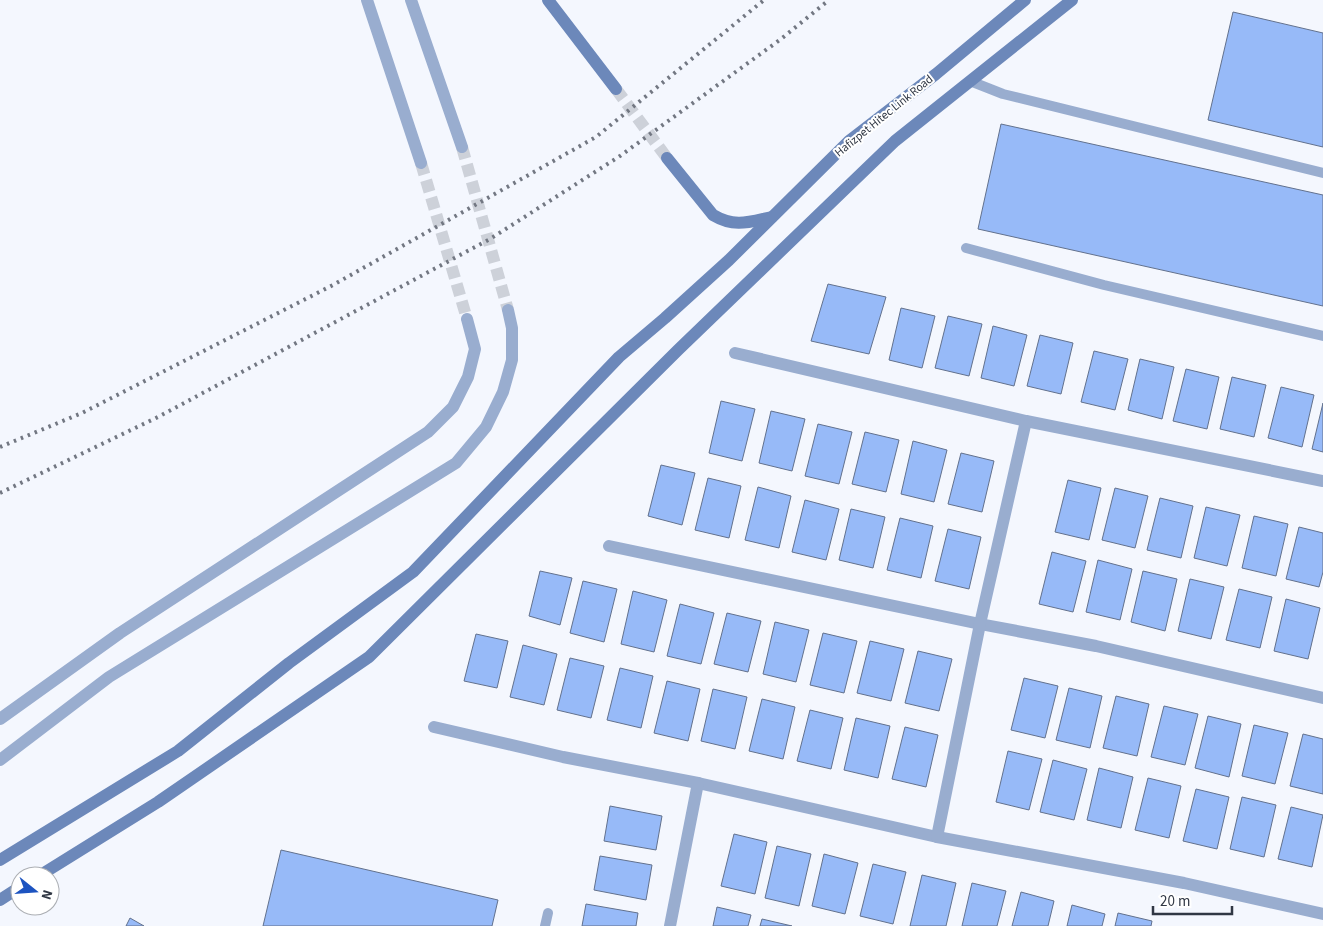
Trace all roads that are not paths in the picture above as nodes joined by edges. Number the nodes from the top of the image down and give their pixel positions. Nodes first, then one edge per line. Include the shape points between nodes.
1 (367, 0) edge
2 (411, 0) edge
3 (548, 0) edge
4 (1025, 0) edge
5 (1072, 0) edge
6 (970, 81) junction
7 (616, 90) tunnel mouth
8 (462, 147) tunnel mouth
9 (667, 158) tunnel mouth
10 (421, 163) tunnel mouth
11 (1323, 173) edge
12 (773, 216) junction
13 (966, 248) dead end
14 (508, 310) tunnel mouth
15 (467, 319) tunnel mouth
16 (1323, 336) edge
17 (735, 353) dead end
18 (1026, 421) junction
19 (1323, 481) edge
20 (609, 546) dead end
21 (980, 624) junction
22 (1323, 698) edge
23 (0, 719) edge
24 (434, 727) dead end
25 (0, 760) edge
26 (698, 783) junction
27 (937, 837) junction
28 (0, 860) edge
29 (55, 866) edge
30 (548, 913) dead end
31 (1323, 914) edge
32 (545, 926) edge
33 (670, 926) edge

1 - 10 street
2 - 8 street
3 - 7 main road
4 - 12 main road, Hafizpet Hitec Link Road via 850,141
5 - 6 main road
6 - 11 lane via 1003,94
6 - 29 main road via 895,141 678,350 369,657 158,802
9 - 12 main road via 713,215 721,220 746,223
12 - 28 main road, Hafizpet Hitec Link Road via 666,318 619,357 414,572 289,663 178,751
13 - 16 lane via 1104,285
14 - 25 street via 512,328 512,360 503,392 486,427 456,463 109,677
15 - 23 street via 475,349 468,377 453,407 428,432 120,633
17 - 18 street
18 - 19 street
18 - 21 street
20 - 21 street
21 - 22 street via 1096,646
21 - 27 street
24 - 26 street via 563,757
26 - 27 street
26 - 33 street
27 - 31 street via 1184,883
30 - 32 lane

